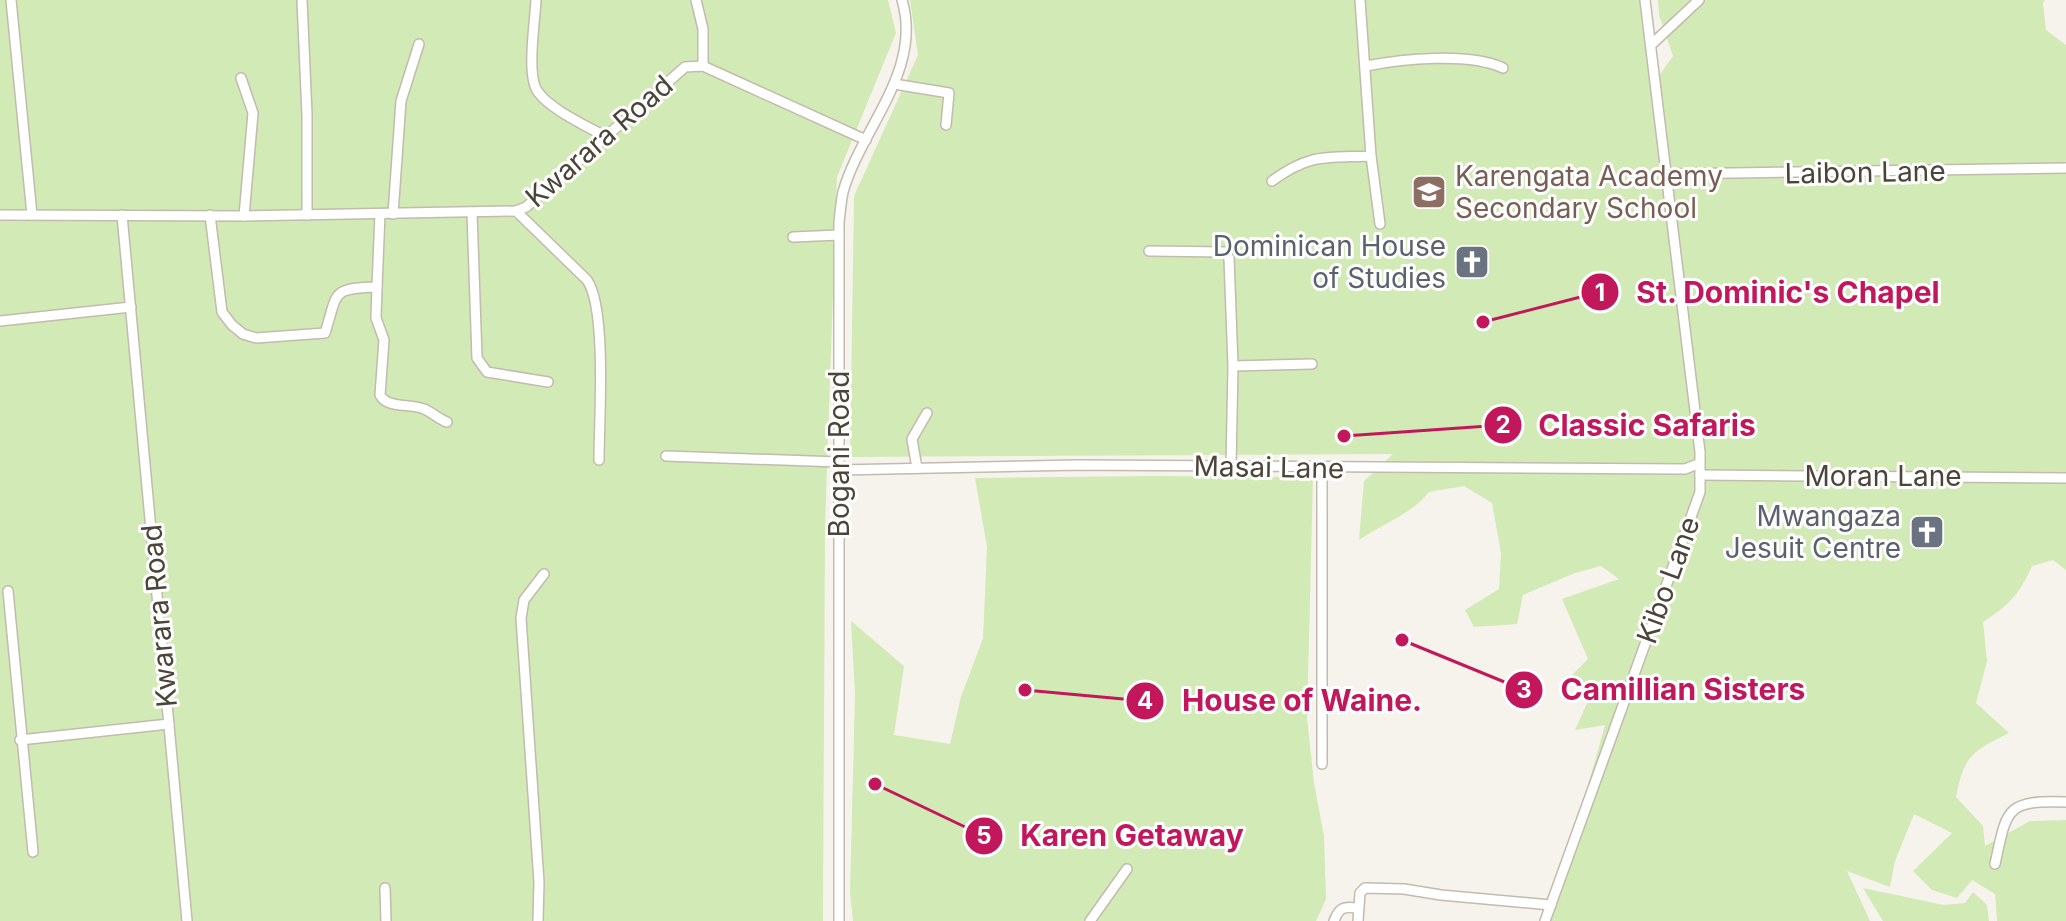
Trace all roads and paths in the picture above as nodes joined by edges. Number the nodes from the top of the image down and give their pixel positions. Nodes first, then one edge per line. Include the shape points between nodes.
1 (11, 0) edge
2 (302, 0) edge
3 (536, 0) edge
4 (696, 0) edge
5 (902, 0) edge
6 (1360, 0) edge
7 (1645, 0) edge
8 (1699, 0) edge
9 (419, 44) dead end
10 (1652, 44) junction
11 (703, 66) junction
12 (1366, 66) junction
13 (1503, 68) dead end
14 (241, 78) dead end
15 (894, 84) junction
16 (946, 125) dead end
17 (606, 137) junction
18 (866, 140) junction
19 (1371, 156) junction
20 (2066, 168) edge
21 (1665, 174) junction
22 (1272, 181) dead end
23 (516, 211) junction
24 (472, 213) junction
25 (380, 214) junction
26 (393, 214) junction
27 (0, 215) edge
28 (32, 215) junction
29 (122, 215) junction
30 (210, 215) junction
31 (307, 215) junction
32 (244, 216) junction
33 (1380, 224) dead end
34 (839, 235) junction
35 (793, 237) dead end
36 (1149, 251) dead end
37 (377, 287) junction
38 (131, 307) junction
39 (0, 321) edge
40 (1312, 364) dead end
41 (1233, 366) junction
42 (548, 382) dead end
43 (927, 413) dead end
44 (447, 422) dead end
45 (666, 456) dead end
46 (599, 460) dead end
47 (1698, 464) junction
48 (839, 466) junction
49 (1231, 466) junction
50 (1322, 467) junction
51 (917, 468) junction
52 (1700, 475) junction
53 (2066, 478) edge
54 (544, 574) dead end
55 (8, 591) dead end
56 (169, 724) junction
57 (20, 740) junction
58 (1322, 764) dead end
59 (2066, 802) edge
60 (33, 852) dead end
61 (1995, 864) dead end
62 (1127, 869) dead end
63 (385, 888) dead end
64 (1551, 905) junction
65 (1357, 908) junction
66 (187, 921) edge
67 (386, 921) edge
68 (538, 921) edge
69 (839, 921) edge
70 (1090, 921) edge
71 (1334, 921) edge
72 (1358, 921) edge
73 (1545, 921) edge

1 - 28 street
2 - 31 street
3 - 17 street via 532,74 537,91
4 - 11 street
5 - 15 street, Bogani Road via 905,41
6 - 12 street
7 - 10 street, Kibo Lane
8 - 10 street
9 - 26 street via 401,101
10 - 21 street, Kibo Lane
11 - 17 street, Kwarara Road via 685,67
11 - 18 street, Kwarara Road
12 - 13 street via 1407,59 1479,61
12 - 19 street
14 - 32 street via 253,113
15 - 16 street via 949,93
15 - 18 street, Bogani Road
17 - 23 street, Kwarara Road
18 - 34 street, Bogani Road via 843,191
19 - 22 street via 1308,159
19 - 33 street
20 - 21 street, Laibon Lane
21 - 47 street, Kibo Lane
23 - 24 street, Kwarara Road
23 - 46 street via 594,293
24 - 26 street, Kwarara Road
24 - 42 street via 477,358 487,372
25 - 26 street, Kwarara Road
25 - 31 street, Kwarara Road
25 - 37 street
27 - 28 street, Kwarara Road
28 - 29 street, Kwarara Road
29 - 30 street, Kwarara Road
29 - 38 street, Kwarara Road
30 - 32 street, Kwarara Road
30 - 37 street via 222,312 243,334 256,338 325,333 334,297 345,288
31 - 32 street, Kwarara Road
34 - 35 street
34 - 48 street, Bogani Road
36 - 41 street via 1227,254
37 - 44 street via 376,318 384,340 379,386 383,401 423,409
38 - 39 street
38 - 56 street, Kwarara Road
40 - 41 street
41 - 49 street
43 - 51 street via 912,439
45 - 48 street, Masai Lane
47 - 50 street, Masai Lane via 1685,469
47 - 52 street, Kibo Lane
48 - 51 street, Masai Lane
48 - 69 street, Bogani Road
49 - 50 street, Masai Lane
49 - 51 street, Masai Lane
50 - 58 street
52 - 53 street, Moran Lane
52 - 64 street, Kibo Lane via 1685,538
54 - 68 street via 524,600 521,618
55 - 57 street
56 - 57 street
56 - 66 street, Kwarara Road
57 - 60 street
59 - 61 street via 2021,804 2009,812
62 - 70 street
63 - 67 street
64 - 65 street via 1365,888
64 - 73 street, Kibo Lane
65 - 71 street via 1344,907
65 - 72 street

